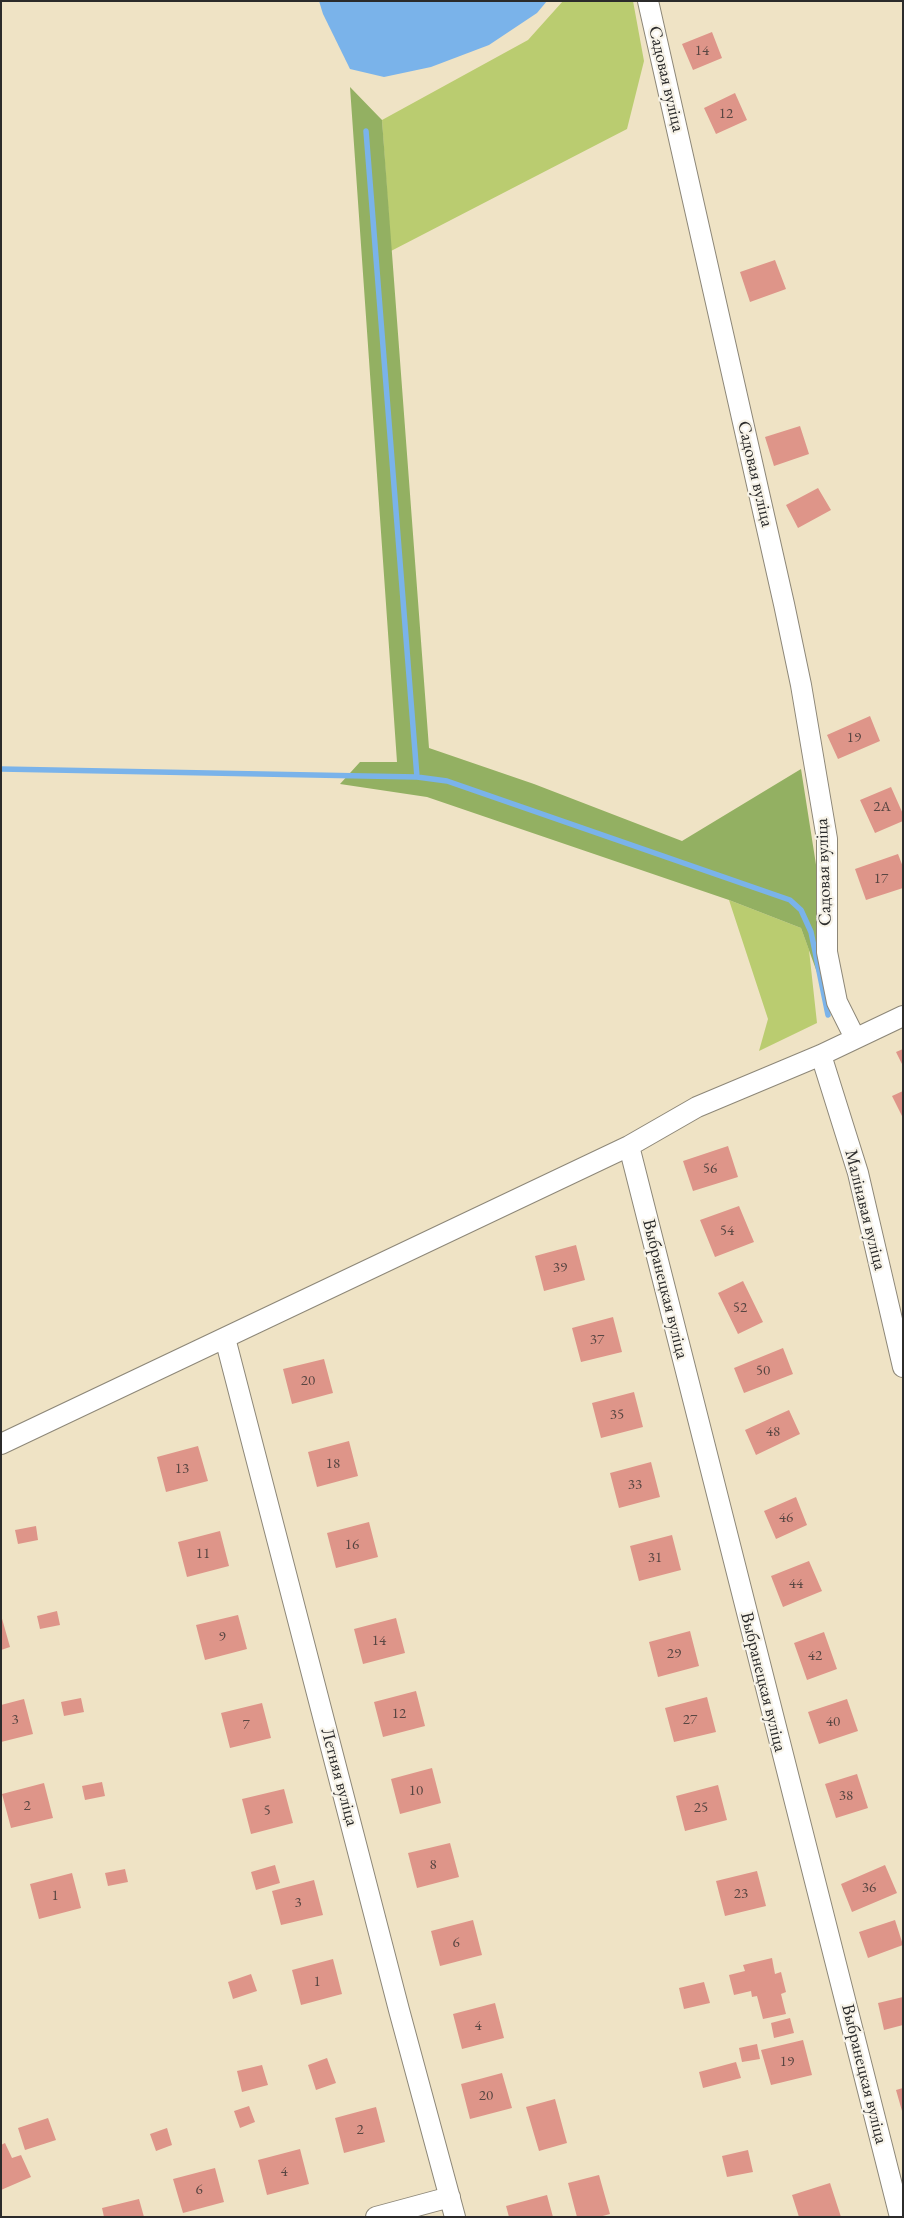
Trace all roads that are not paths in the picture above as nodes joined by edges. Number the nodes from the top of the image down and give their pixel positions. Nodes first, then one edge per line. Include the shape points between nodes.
1 (648, 1) edge
2 (903, 1016) edge
3 (855, 1038) junction
4 (821, 1055) junction
5 (629, 1146) junction
6 (225, 1338) junction
7 (903, 1367) edge
8 (1, 1444) edge
9 (450, 2197) junction
10 (376, 2217) edge
11 (455, 2217) edge
12 (900, 2217) edge

1 - 3 street, Садовая вуліца via 801,685 826,839 827,952 837,1002
2 - 3 street
3 - 4 street
4 - 5 street via 697,1107
4 - 7 street, Малінавая вуліца via 858,1173
5 - 6 street
5 - 12 street, Выбранецкая вуліца
6 - 8 street
6 - 9 street, Летняя вуліца
9 - 10 street
9 - 11 street, Летняя вуліца

